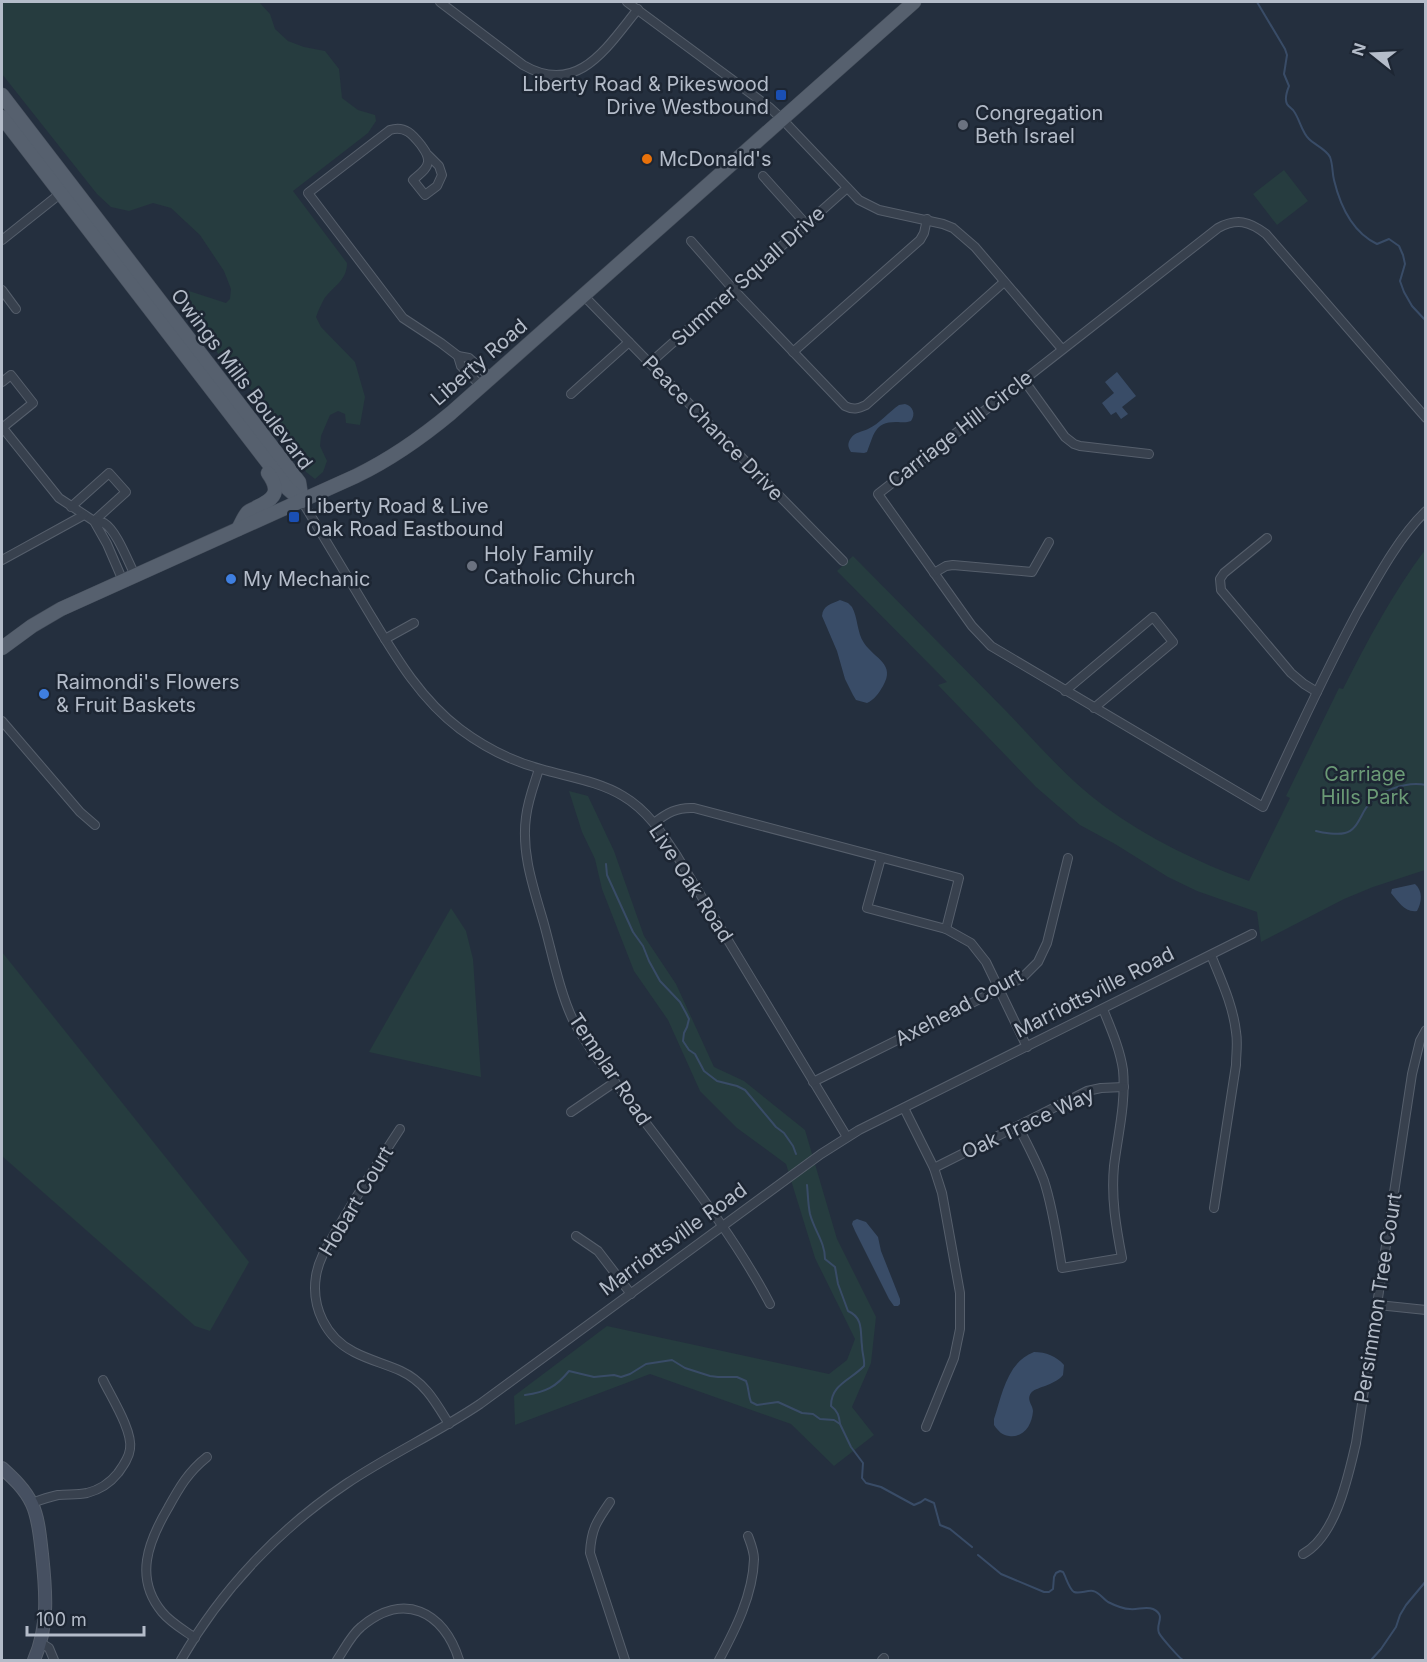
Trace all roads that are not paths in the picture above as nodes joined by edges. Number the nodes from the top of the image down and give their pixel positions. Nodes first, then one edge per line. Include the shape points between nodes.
1 (440, 2) edge
2 (627, 2) edge
3 (914, 2) edge
4 (638, 9) junction
5 (2, 95) edge
6 (2, 117) edge
7 (782, 119) junction
8 (428, 154) dead end
9 (763, 176) dead end
10 (847, 188) junction
11 (61, 193) junction
12 (927, 219) junction
13 (806, 224) junction
14 (2, 240) edge
15 (691, 241) dead end
16 (1004, 282) junction
17 (733, 289) junction
18 (2, 290) edge
19 (584, 295) junction
20 (16, 309) dead end
21 (629, 342) junction
22 (1062, 349) junction
23 (793, 352) junction
24 (458, 356) junction
25 (650, 363) junction
26 (1023, 379) junction
27 (2, 382) edge
28 (486, 382) junction
29 (571, 394) dead end
30 (1425, 418) edge
31 (2, 427) edge
32 (1149, 454) dead end
33 (265, 459) junction
34 (302, 501) junction
35 (71, 507) junction
36 (1425, 511) edge
37 (84, 515) junction
38 (94, 521) junction
39 (238, 529) junction
40 (1267, 538) dead end
41 (1049, 542) dead end
42 (2, 560) edge
43 (843, 561) dead end
44 (934, 573) junction
45 (129, 578) junction
46 (414, 622) dead end
47 (385, 639) junction
48 (2, 648) edge
49 (1065, 691) junction
50 (1317, 692) junction
51 (1094, 708) junction
52 (2, 721) edge
53 (539, 769) junction
54 (654, 823) junction
55 (94, 825) dead end
56 (881, 858) junction
57 (1068, 858) dead end
58 (946, 929) junction
59 (1252, 934) dead end
60 (1211, 955) junction
61 (1000, 989) junction
62 (1103, 1009) junction
63 (1425, 1030) edge
64 (1027, 1047) junction
65 (615, 1082) junction
66 (813, 1082) junction
67 (1124, 1087) junction
68 (904, 1108) junction
69 (572, 1112) dead end
70 (1018, 1126) junction
71 (400, 1128) dead end
72 (847, 1137) junction
73 (934, 1168) junction
74 (1214, 1208) dead end
75 (723, 1226) junction
76 (576, 1236) dead end
77 (631, 1294) junction
78 (770, 1304) dead end
79 (1378, 1305) junction
80 (1425, 1310) edge
81 (103, 1380) dead end
82 (449, 1424) junction
83 (926, 1427) dead end
84 (207, 1457) dead end
85 (2, 1468) edge
86 (610, 1502) dead end
87 (32, 1503) junction
88 (748, 1536) dead end
89 (1304, 1554) dead end
90 (195, 1638) junction
91 (41, 1643) junction
92 (34, 1660) edge
93 (54, 1660) edge
94 (182, 1660) edge
95 (337, 1660) edge
96 (459, 1660) edge
97 (626, 1660) edge
98 (719, 1660) edge

1 - 4 street via 523,65 556,76 585,66 609,45
2 - 4 street
3 - 7 main road, Liberty Road
4 - 7 street
5 - 34 main road, Owings Mills Boulevard via 298,482
6 - 11 main road, Owings Mills Boulevard
7 - 10 street
7 - 19 main road, Liberty Road
8 - 24 street via 409,131 396,128 308,193 403,318
9 - 13 street
10 - 12 street via 859,200 879,210
10 - 13 street, Summer Squall Drive
11 - 14 street
11 - 33 main road, Owings Mills Boulevard
12 - 16 street via 953,228
12 - 23 street via 920,240
13 - 17 street, Summer Squall Drive
15 - 17 street
16 - 22 street
16 - 23 street via 860,408 845,406
17 - 23 street
17 - 25 street, Summer Squall Drive
18 - 20 street
19 - 21 street, Peace Chance Drive
19 - 28 main road, Liberty Road
21 - 25 street, Peace Chance Drive
21 - 29 street
22 - 26 street, Carriage Hill Circle
22 - 30 street, Carriage Hill Circle via 1218,228 1236,221 1266,234
24 - 28 street via 462,366
24 - 28 street via 469,358
25 - 43 street, Peace Chance Drive
26 - 32 street via 1074,444
26 - 44 street, Carriage Hill Circle via 878,494
27 - 31 street via 11,375 33,403
28 - 34 main road, Liberty Road via 404,449
31 - 35 street via 54,494
33 - 34 main road, Owings Mills Boulevard
33 - 39 main road via 263,466 275,483 275,492 269,502 248,512
34 - 39 main road, Liberty Road
34 - 47 street, Live Oak Road
35 - 37 street
35 - 38 street via 109,473 126,492
36 - 50 street, Carriage Hill Circle via 1371,588
37 - 38 street
37 - 42 street
38 - 45 street
38 - 45 street via 104,524 120,544
39 - 45 main road, Liberty Road
40 - 50 street via 1224,573 1221,590 1291,673
41 - 44 street via 1032,572 953,565
44 - 49 street, Carriage Hill Circle via 991,646
45 - 48 main road, Liberty Road via 54,613
46 - 47 street
47 - 53 street, Live Oak Road via 423,694 448,719 501,754
49 - 51 street, Carriage Hill Circle
49 - 51 street via 1153,617 1173,642
50 - 51 street, Carriage Hill Circle via 1263,807
52 - 55 street
53 - 54 street, Live Oak Road via 614,791
53 - 65 street, Templar Road via 525,818 527,865 573,1018
54 - 56 street via 674,810 694,808
54 - 66 street, Live Oak Road
56 - 58 street via 959,878
56 - 58 street via 867,908
57 - 61 street, Axehead Court via 1047,943 1038,962 1022,978
58 - 61 street via 971,944
59 - 60 street, Marriottsville Road
60 - 62 street, Marriottsville Road
60 - 74 street via 1230,1003 1237,1046
61 - 64 street
61 - 66 street, Axehead Court
62 - 64 street, Marriottsville Road
62 - 67 street via 1117,1045
63 - 79 street, Persimmon Tree Court via 1412,1074
64 - 68 street, Marriottsville Road
65 - 69 street
65 - 75 street, Templar Road
66 - 72 street, Live Oak Road
67 - 70 street, Oak Trace Way via 1087,1091
67 - 70 street via 1113,1189 1122,1258 1062,1268 1045,1183
68 - 72 street, Marriottsville Road
68 - 73 street
70 - 73 street, Oak Trace Way
71 - 82 street, Hobart Court via 325,1251 316,1275 317,1304 323,1322 335,1338 355,1353 412,1377 427,1389
72 - 75 street, Marriottsville Road
73 - 83 street via 960,1293 960,1329 954,1358
75 - 77 street, Marriottsville Road
75 - 78 street, Templar Road
76 - 77 street via 598,1251
77 - 82 street, Marriottsville Road
79 - 80 street
79 - 89 street, Persimmon Tree Court via 1351,1466 1325,1533
81 - 87 street via 131,1440 127,1459 116,1476 98,1489
82 - 90 street, Marriottsville Road via 348,1483 300,1519 246,1571
84 - 90 street via 184,1480 156,1528 146,1571 149,1587 162,1612
85 - 87 main road
86 - 97 street via 590,1538 590,1553
87 - 91 main road via 45,1587
88 - 98 street via 754,1560 750,1582 739,1619
90 - 94 street, Marriottsville Road
91 - 92 main road
91 - 93 street via 49,1648
95 - 96 street via 359,1629 377,1615 407,1609 425,1613 448,1632

